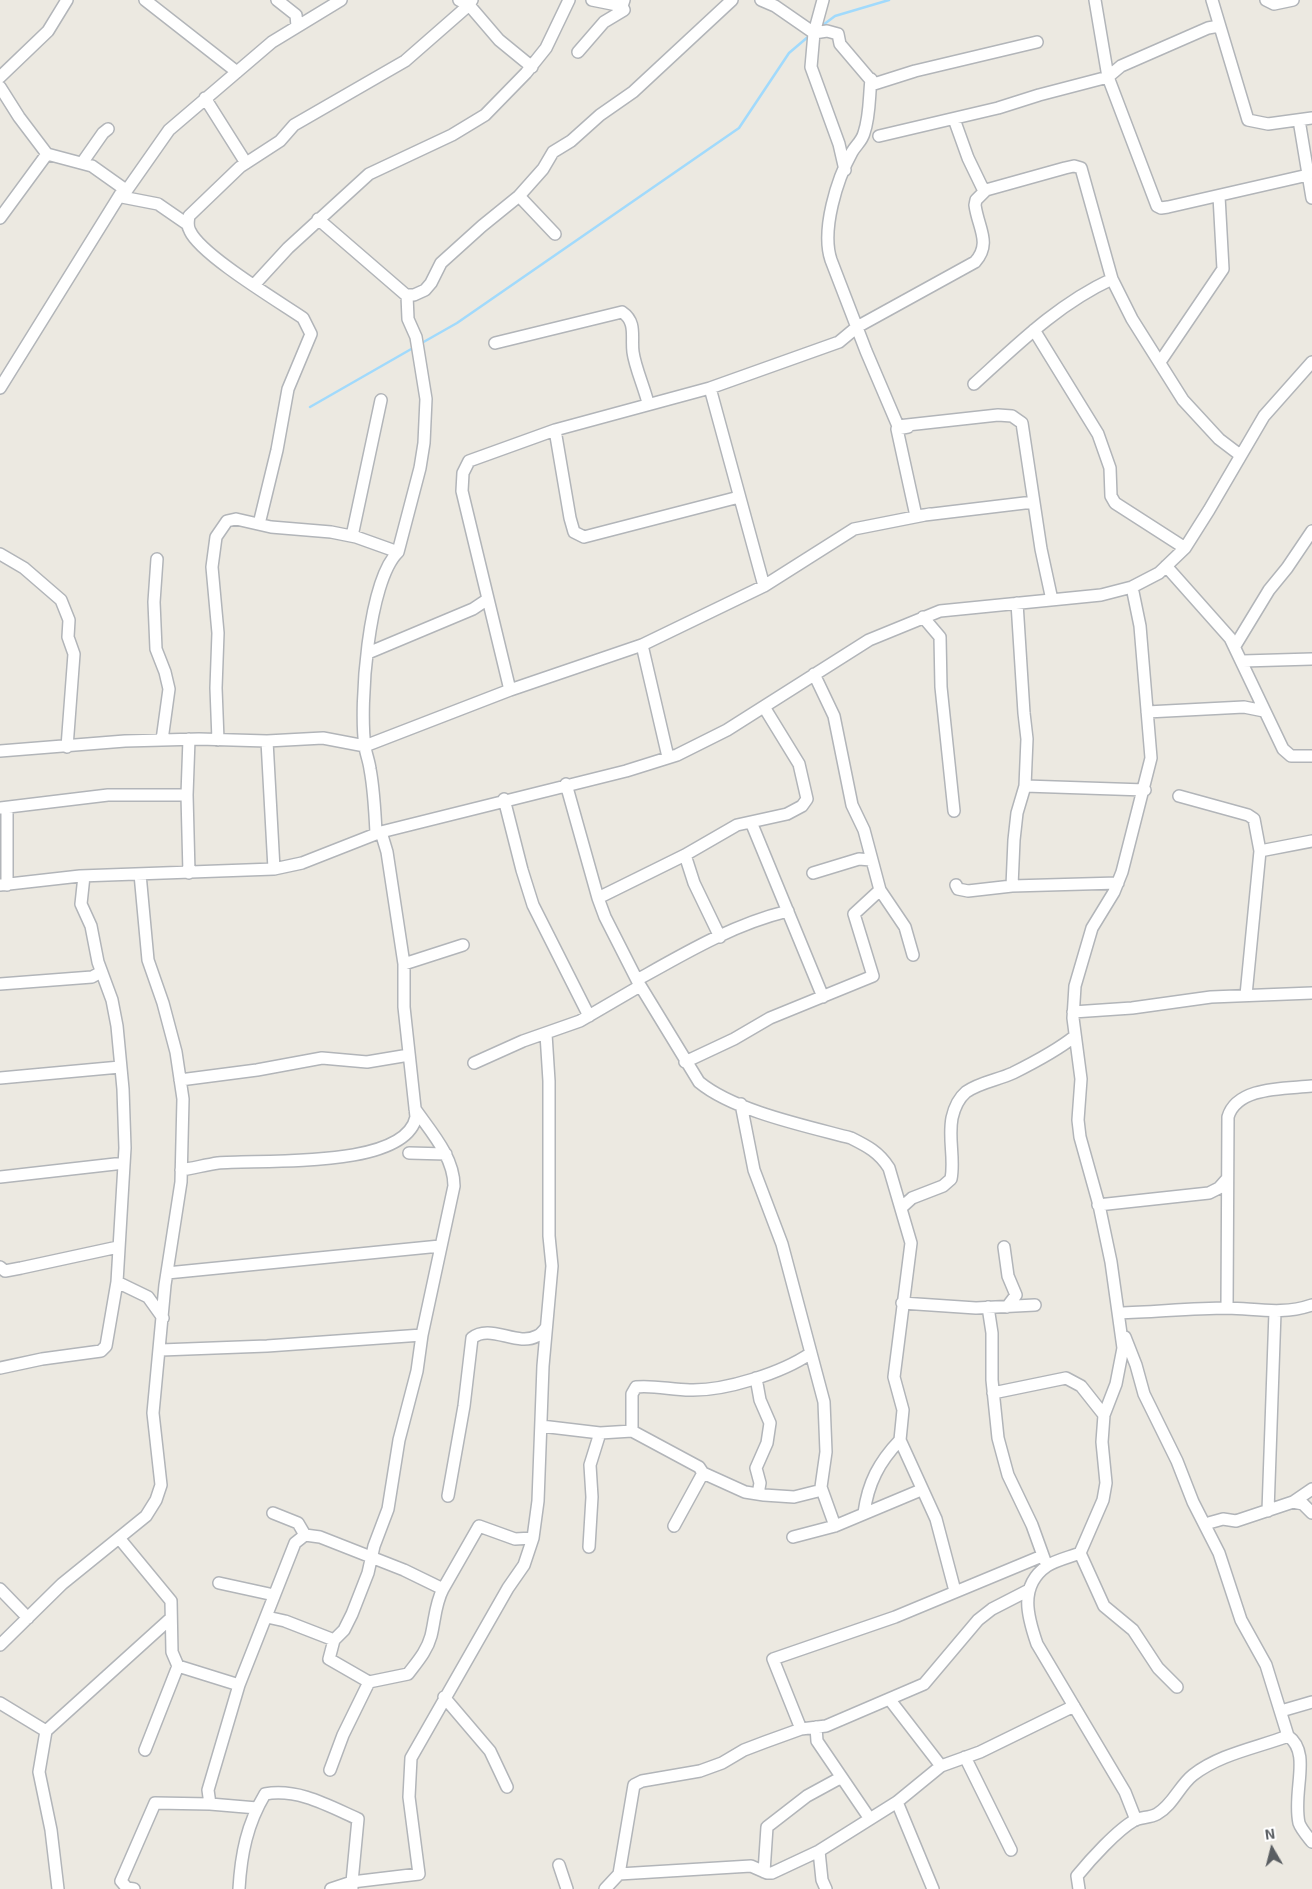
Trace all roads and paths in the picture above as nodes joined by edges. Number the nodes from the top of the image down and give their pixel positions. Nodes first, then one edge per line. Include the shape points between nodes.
1 (67, 0) edge
2 (144, 0) edge
3 (277, 0) edge
4 (341, 0) edge
5 (569, 0) edge
6 (592, 0) edge
7 (732, 0) edge
8 (761, 0) edge
9 (823, 0) edge
10 (1095, 0) edge
11 (1212, 0) edge
12 (1266, 0) edge
13 (1293, 0) edge
14 (467, 2) edge
15 (623, 3) edge
16 (297, 26) junction
17 (1219, 26) junction
18 (814, 33) junction
19 (1037, 42) dead end
20 (578, 52) dead end
21 (532, 67) junction
22 (237, 72) junction
23 (0, 77) edge
24 (1108, 77) junction
25 (871, 79) junction
26 (0, 87) edge
27 (205, 98) junction
28 (1312, 118) edge
29 (954, 119) junction
30 (1299, 120) junction
31 (108, 129) dead end
32 (879, 136) dead end
33 (47, 154) junction
34 (82, 163) junction
35 (246, 163) junction
36 (845, 170) junction
37 (1308, 175) junction
38 (986, 190) junction
39 (123, 192) junction
40 (520, 196) junction
41 (1219, 196) junction
42 (1312, 198) edge
43 (0, 218) edge
44 (318, 219) junction
45 (187, 224) junction
46 (555, 234) dead end
47 (1112, 279) junction
48 (254, 285) junction
49 (407, 295) junction
50 (857, 326) junction
51 (1034, 330) junction
52 (494, 344) dead end
53 (1160, 362) junction
54 (1312, 362) edge
55 (3, 375) edge
56 (974, 384) dead end
57 (0, 388) edge
58 (710, 388) junction
59 (381, 400) dead end
60 (648, 403) junction
61 (922, 423) junction
62 (555, 430) junction
63 (1240, 455) junction
64 (739, 498) junction
65 (1034, 502) junction
66 (930, 514) junction
67 (259, 524) junction
68 (1312, 532) edge
69 (352, 536) junction
70 (1185, 548) junction
71 (398, 552) junction
72 (0, 554) edge
73 (157, 559) dead end
74 (1166, 566) junction
75 (764, 586) junction
76 (1132, 586) junction
77 (488, 599) junction
78 (1052, 600) junction
79 (1017, 603) junction
80 (923, 617) junction
81 (642, 645) junction
82 (1234, 646) junction
83 (368, 653) junction
84 (1312, 659) edge
85 (1243, 661) junction
86 (814, 674) junction
87 (510, 690) junction
88 (1256, 693) junction
89 (764, 707) junction
90 (1244, 707) junction
91 (1147, 712) junction
92 (1264, 712) junction
93 (189, 739) junction
94 (162, 740) junction
95 (218, 740) junction
96 (267, 742) junction
97 (365, 746) junction
98 (67, 747) junction
99 (0, 751) edge
100 (1312, 756) edge
101 (668, 758) junction
102 (566, 784) junction
103 (1025, 786) junction
104 (1145, 790) junction
105 (187, 796) junction
106 (1179, 796) dead end
107 (504, 799) junction
108 (4, 808) edge
109 (954, 811) dead end
110 (751, 822) junction
111 (379, 832) junction
112 (1312, 841) edge
113 (1260, 851) junction
114 (685, 855) junction
115 (866, 857) junction
116 (274, 869) junction
117 (189, 872) junction
118 (813, 873) dead end
119 (140, 874) junction
120 (84, 876) junction
121 (1118, 883) junction
122 (4, 885) edge
123 (956, 885) dead end
124 (1012, 886) junction
125 (880, 890) junction
126 (598, 898) junction
127 (788, 911) junction
128 (720, 937) junction
129 (463, 946) dead end
130 (913, 955) dead end
131 (404, 964) junction
132 (102, 972) junction
133 (638, 983) junction
134 (0, 984) edge
135 (1312, 993) edge
136 (1246, 995) junction
137 (822, 997) junction
138 (1073, 1012) junction
139 (589, 1016) junction
140 (546, 1034) junction
141 (1075, 1036) junction
142 (408, 1055) junction
143 (685, 1062) junction
144 (474, 1063) dead end
145 (120, 1067) junction
146 (0, 1078) edge
147 (180, 1080) junction
148 (1312, 1086) edge
149 (741, 1104) junction
150 (415, 1109) junction
151 (409, 1153) dead end
152 (446, 1154) junction
153 (124, 1163) junction
154 (181, 1170) junction
155 (0, 1177) edge
156 (1227, 1179) junction
157 (1098, 1205) junction
158 (900, 1208) junction
159 (440, 1246) junction
160 (118, 1247) junction
161 (1004, 1247) dead end
162 (2, 1270) edge
163 (167, 1273) junction
164 (117, 1282) junction
165 (165, 1288) junction
166 (148, 1297) junction
167 (902, 1303) junction
168 (1012, 1304) junction
169 (1312, 1304) edge
170 (1035, 1305) dead end
171 (988, 1307) junction
172 (1227, 1308) junction
173 (1275, 1312) junction
174 (1119, 1313) junction
175 (163, 1318) junction
176 (546, 1328) junction
177 (1123, 1333) junction
178 (422, 1335) junction
179 (160, 1350) junction
180 (811, 1353) junction
181 (0, 1368) edge
182 (756, 1378) junction
183 (993, 1392) junction
184 (1104, 1415) junction
185 (541, 1426) junction
186 (632, 1431) junction
187 (600, 1433) junction
188 (900, 1440) junction
189 (703, 1473) junction
190 (1312, 1489) edge
191 (822, 1490) junction
192 (921, 1490) junction
193 (758, 1494) junction
194 (448, 1496) dead end
195 (1293, 1502) junction
196 (1268, 1511) junction
197 (1312, 1512) edge
198 (273, 1513) dead end
199 (864, 1513) junction
200 (1205, 1524) junction
201 (674, 1526) dead end
202 (835, 1526) junction
203 (305, 1535) junction
204 (793, 1537) dead end
205 (119, 1538) junction
206 (533, 1538) junction
207 (589, 1547) dead end
208 (1080, 1553) junction
209 (372, 1558) junction
210 (1045, 1561) junction
211 (219, 1584) dead end
212 (0, 1588) edge
213 (443, 1589) junction
214 (1029, 1590) junction
215 (955, 1591) junction
216 (274, 1595) junction
217 (267, 1617) junction
218 (28, 1618) junction
219 (170, 1618) junction
220 (334, 1640) junction
221 (0, 1645) edge
222 (178, 1666) junction
223 (369, 1682) junction
224 (239, 1685) junction
225 (1177, 1688) dead end
226 (444, 1697) junction
227 (890, 1700) junction
228 (1312, 1702) edge
229 (0, 1703) edge
230 (1074, 1706) junction
231 (1280, 1712) junction
232 (816, 1727) junction
233 (801, 1729) junction
234 (46, 1732) junction
235 (1288, 1736) junction
236 (146, 1750) dead end
237 (965, 1757) junction
238 (941, 1766) junction
239 (330, 1770) dead end
240 (840, 1778) junction
241 (1308, 1783) edge
242 (507, 1787) dead end
243 (897, 1802) junction
244 (210, 1804) junction
245 (257, 1808) junction
246 (870, 1819) junction
247 (1136, 1820) junction
248 (1312, 1842) edge
249 (1012, 1850) dead end
250 (819, 1851) junction
251 (559, 1865) dead end
252 (764, 1872) junction
253 (619, 1874) junction
254 (352, 1885) edge
255 (58, 1889) edge
256 (134, 1889) edge
257 (239, 1889) edge
258 (331, 1889) edge
259 (567, 1889) edge
260 (605, 1889) edge
261 (826, 1889) edge
262 (933, 1889) edge
263 (1079, 1889) edge

1 - 23 street via 48,32
2 - 22 street
3 - 16 street via 296,15
4 - 16 street
5 - 21 street via 550,40
6 - 15 street
7 - 40 street via 633,92 572,141 553,152
8 - 18 street
9 - 18 street
10 - 24 street
11 - 17 street
12 - 13 street via 1274,4
14 - 21 street via 499,40
14 - 35 street via 405,61 294,125 280,141
15 - 20 street via 624,10 604,22
16 - 22 street via 272,42
17 - 24 street via 1121,66
17 - 30 street via 1248,120 1268,124
18 - 25 street via 838,34 840,44
18 - 36 street via 810,66 839,144
19 - 25 street via 874,84
21 - 44 street via 476,121 369,174
22 - 27 street
24 - 29 street
24 - 41 street via 1157,206 1161,208
25 - 36 street via 865,132
26 - 33 street
27 - 35 street
27 - 39 street via 169,130
28 - 30 street
29 - 32 street
29 - 38 street via 968,158
30 - 37 street
31 - 34 street via 102,132
33 - 34 street
33 - 43 street
34 - 39 street via 92,166
35 - 45 street via 189,216
36 - 50 street via 830,218 828,245
37 - 41 street
37 - 42 street
38 - 47 street via 1065,168 1081,168
38 - 50 street via 976,200 975,206 985,244 976,262
39 - 45 street via 158,204
39 - 55 street
40 - 46 street
40 - 49 street via 441,263 431,284 414,295
41 - 53 street via 1223,269
44 - 48 street
44 - 49 street
45 - 48 street via 190,233 208,252
47 - 51 street via 1082,293
47 - 53 street via 1132,319
48 - 67 street via 303,318 311,334 288,389
49 - 71 street via 408,319 416,337 426,399 420,468
50 - 58 street via 838,342
50 - 61 street via 898,426
51 - 56 street
51 - 70 street via 1098,434 1110,468 1111,496 1115,503
52 - 60 street via 622,312 633,327 633,353
53 - 63 street via 1183,400 1219,439
54 - 63 street via 1264,416
55 - 57 street
58 - 60 street
58 - 64 street
59 - 69 street
60 - 62 street
61 - 65 street via 998,415 1019,418
61 - 66 street via 897,429 916,516
62 - 64 street via 570,518 574,532 584,537
62 - 77 street via 469,460 463,473 462,491
63 - 70 street
64 - 75 street
65 - 66 street
65 - 78 street
66 - 75 street via 854,529
67 - 69 street
67 - 95 street via 236,519 227,521 216,537 212,567 218,633
68 - 82 street via 1269,590
69 - 71 street
70 - 74 street
71 - 83 street via 390,560 376,595
72 - 98 street via 24,568 61,600 69,620 68,637 74,654
73 - 94 street via 154,602 156,649 168,689
74 - 76 street
74 - 82 street
75 - 81 street
76 - 78 street via 1101,595
76 - 91 street via 1141,634
77 - 83 street via 473,609
77 - 87 street
78 - 79 street
79 - 80 street via 940,611
79 - 103 street via 1027,739
80 - 86 street via 869,640
80 - 109 street via 940,637 941,687
81 - 87 street
81 - 101 street
82 - 85 street
83 - 97 street
84 - 85 street
85 - 88 street
86 - 89 street
86 - 115 street via 834,716 852,804 864,830
87 - 97 street
88 - 90 street
88 - 92 street
89 - 101 street via 727,730
89 - 110 street via 799,764 807,799 795,811
90 - 91 street
90 - 92 street
91 - 104 street via 1151,758
92 - 100 street via 1283,750 1291,756
93 - 94 street
93 - 95 street
93 - 105 street
94 - 98 street
95 - 96 street
96 - 97 street via 324,738
96 - 116 street
97 - 111 street
98 - 99 street
101 - 102 street
102 - 107 street
102 - 126 street
103 - 104 street
103 - 124 street via 1015,831
104 - 121 street
105 - 108 street via 108,795
105 - 117 street
106 - 113 street via 1254,819
107 - 111 street
107 - 139 street via 533,905
108 - 122 street
110 - 114 street via 737,825
110 - 127 street
111 - 116 street via 302,863
111 - 131 street via 387,852
112 - 113 street
113 - 136 street
114 - 126 street
114 - 128 street via 694,883
115 - 118 street
115 - 125 street
116 - 117 street
117 - 119 street
119 - 120 street
119 - 147 street via 148,960 163,1003
120 - 122 street
120 - 132 street via 81,904
121 - 124 street
121 - 138 street via 1092,928 1075,986
123 - 124 street via 958,889 968,891
125 - 130 street via 905,927
125 - 137 street via 854,914 873,976
126 - 133 street
127 - 128 street via 757,918
127 - 137 street
128 - 133 street
129 - 131 street
131 - 142 street
132 - 134 street via 92,977
132 - 145 street via 117,1026
133 - 139 street
133 - 143 street
135 - 136 street
136 - 138 street
137 - 143 street via 770,1018 734,1040
138 - 141 street
139 - 140 street
140 - 144 street
140 - 176 street via 552,1266
141 - 157 street via 1080,1079 1080,1137
141 - 158 street via 1023,1067 967,1091 960,1098 952,1117 951,1179 943,1186 912,1198
142 - 147 street via 367,1062 322,1058
142 - 150 street
143 - 149 street via 710,1091
145 - 146 street
145 - 153 street
147 - 154 street via 183,1114
148 - 156 street via 1254,1094 1231,1108
149 - 158 street via 851,1138 867,1146 883,1158 889,1168
149 - 180 street via 754,1170 782,1244
150 - 152 street
150 - 154 street via 414,1126 409,1133 360,1154 326,1159 218,1163
151 - 152 street
152 - 159 street via 454,1173 454,1186
153 - 155 street
153 - 160 street via 123,1218
154 - 163 street
156 - 157 street via 1219,1188 1200,1194
156 - 172 street
157 - 174 street
158 - 167 street via 911,1243
159 - 163 street
159 - 178 street
160 - 162 street
160 - 164 street
161 - 168 street via 1008,1276 1016,1295
163 - 165 street
164 - 166 street
164 - 181 street via 106,1346 101,1351
165 - 166 street
165 - 175 street
166 - 175 street
167 - 171 street
167 - 188 street via 894,1377 903,1410
168 - 170 street
168 - 171 street
169 - 173 street
171 - 183 street
172 - 173 street
172 - 174 street
173 - 196 street
174 - 177 street
175 - 179 street
176 - 185 street
176 - 194 street via 537,1337 478,1333 472,1338
177 - 184 street via 1116,1384
177 - 200 street via 1144,1394
178 - 179 street
178 - 209 street via 417,1371 393,1471 388,1510
179 - 205 street via 152,1413 160,1485 156,1500 146,1516
180 - 182 street via 783,1370
180 - 191 street via 824,1402 826,1452
182 - 186 street via 691,1391 636,1387 632,1394
182 - 193 street via 760,1400 770,1423 767,1444 756,1468 760,1484
183 - 184 street via 1066,1378 1081,1386
183 - 210 street via 1006,1468
184 - 208 street via 1102,1442 1106,1484 1103,1500
185 - 187 street
185 - 206 street
186 - 187 street
186 - 189 street via 699,1467
187 - 207 street via 590,1465
188 - 192 street
188 - 199 street via 886,1455 867,1490
189 - 193 street via 745,1492
189 - 201 street
190 - 195 street
191 - 193 street via 794,1497
191 - 202 street
192 - 199 street
192 - 215 street via 936,1519
195 - 196 street
195 - 197 street via 1303,1504
196 - 200 street via 1236,1521
198 - 203 street via 298,1523
199 - 202 street
200 - 231 street via 1219,1553 1241,1620 1266,1665
202 - 204 street
203 - 209 street via 320,1537
203 - 216 street via 295,1543
205 - 218 street via 62,1584
205 - 219 street via 172,1601
206 - 213 street via 515,1539 480,1526
206 - 226 street via 524,1565
208 - 210 street
208 - 225 street via 1104,1606 1133,1630 1158,1668
209 - 213 street
209 - 220 street via 352,1614 344,1630
210 - 214 street
210 - 215 street
211 - 216 street
212 - 218 street
213 - 223 street via 427,1645 408,1674
214 - 227 street via 978,1620 924,1684
214 - 230 street via 1028,1618 1037,1644
215 - 233 street via 894,1617 773,1659
216 - 217 street
217 - 220 street
217 - 224 street
218 - 221 street
219 - 222 street via 172,1652
219 - 234 street
220 - 223 street via 329,1659
222 - 224 street
222 - 236 street
223 - 239 street
224 - 244 street via 208,1790
226 - 242 street via 490,1751
226 - 254 street via 411,1758 409,1797 419,1874
227 - 232 street
227 - 238 street
228 - 231 street
229 - 234 street
230 - 237 street
230 - 247 street via 1125,1792
231 - 235 street
232 - 233 street
232 - 240 street via 817,1741
233 - 253 street via 744,1750 722,1763 634,1785
234 - 255 street via 39,1772 51,1830
235 - 241 street via 1302,1745 1310,1757
235 - 247 street via 1211,1763 1191,1777 1157,1814
237 - 238 street
237 - 249 street
238 - 243 street
240 - 246 street
240 - 252 street via 807,1796 767,1827
241 - 248 street via 1299,1806 1299,1824
243 - 246 street
243 - 262 street
244 - 245 street
244 - 256 street via 155,1803 121,1882
245 - 254 street via 265,1794 275,1792 308,1798 358,1818
245 - 257 street via 250,1821 241,1858
246 - 250 street
247 - 263 street via 1088,1863 1078,1876
250 - 252 street via 772,1873
250 - 261 street
251 - 259 street
252 - 253 street via 751,1866
253 - 260 street
254 - 258 street

